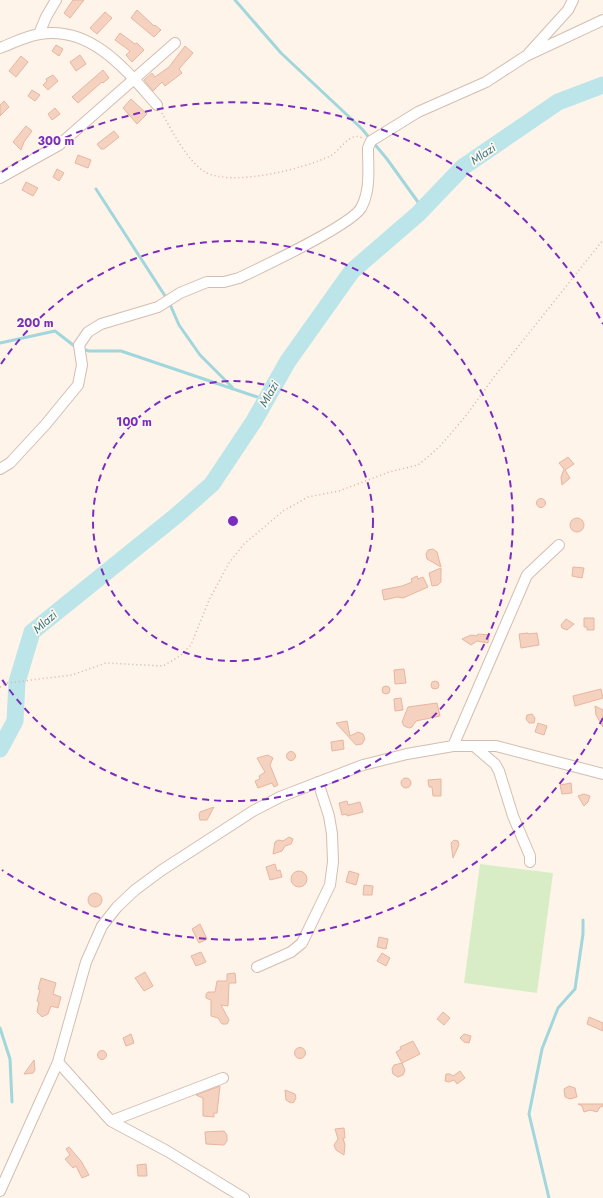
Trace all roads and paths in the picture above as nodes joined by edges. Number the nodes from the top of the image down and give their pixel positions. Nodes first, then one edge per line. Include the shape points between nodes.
1 (56, 0) edge
2 (573, 0) edge
3 (603, 20) edge
4 (39, 34) junction
5 (175, 43) dead end
6 (0, 48) edge
7 (526, 56) junction
8 (133, 78) junction
9 (157, 105) joint
10 (368, 148) junction
11 (0, 178) edge
12 (603, 240) edge
13 (0, 469) edge
14 (559, 545) dead end
15 (0, 687) edge
16 (453, 746) junction
17 (474, 746) junction
18 (603, 774) edge
19 (318, 782) junction
20 (530, 862) dead end
21 (257, 967) dead end
22 (58, 1062) junction
23 (223, 1078) dead end
24 (111, 1121) junction
25 (0, 1191) edge
26 (244, 1198) edge

1 - 4 street
2 - 7 street via 568,10
3 - 7 street
4 - 6 street
4 - 8 street via 68,34 98,46
5 - 8 street
7 - 10 street via 486,82 418,112 371,142
8 - 9 street
8 - 11 street via 59,145
9 - 10 path via 177,140 197,166 206,172 224,177 269,175 313,164 332,155 356,136 363,139
10 - 13 street via 367,194 360,209 344,224 239,278 224,282 207,282 180,293 158,308 101,324 88,332 79,345 82,365 78,385 10,463
12 - 15 path via 465,417 429,456 418,465 389,472 339,491 308,497 283,511 244,544 228,563 209,600 191,645 180,656 162,666 106,663 72,675 7,683
14 - 16 street via 527,575
16 - 17 street
16 - 19 street via 363,765
17 - 18 street via 508,748
17 - 20 street via 495,764 499,771
19 - 21 street via 332,834 333,862 330,885 302,943 291,952
19 - 22 street via 253,811 162,870 117,907 102,926 86,962
22 - 24 street
22 - 25 street
23 - 24 street
24 - 26 street via 167,1151

